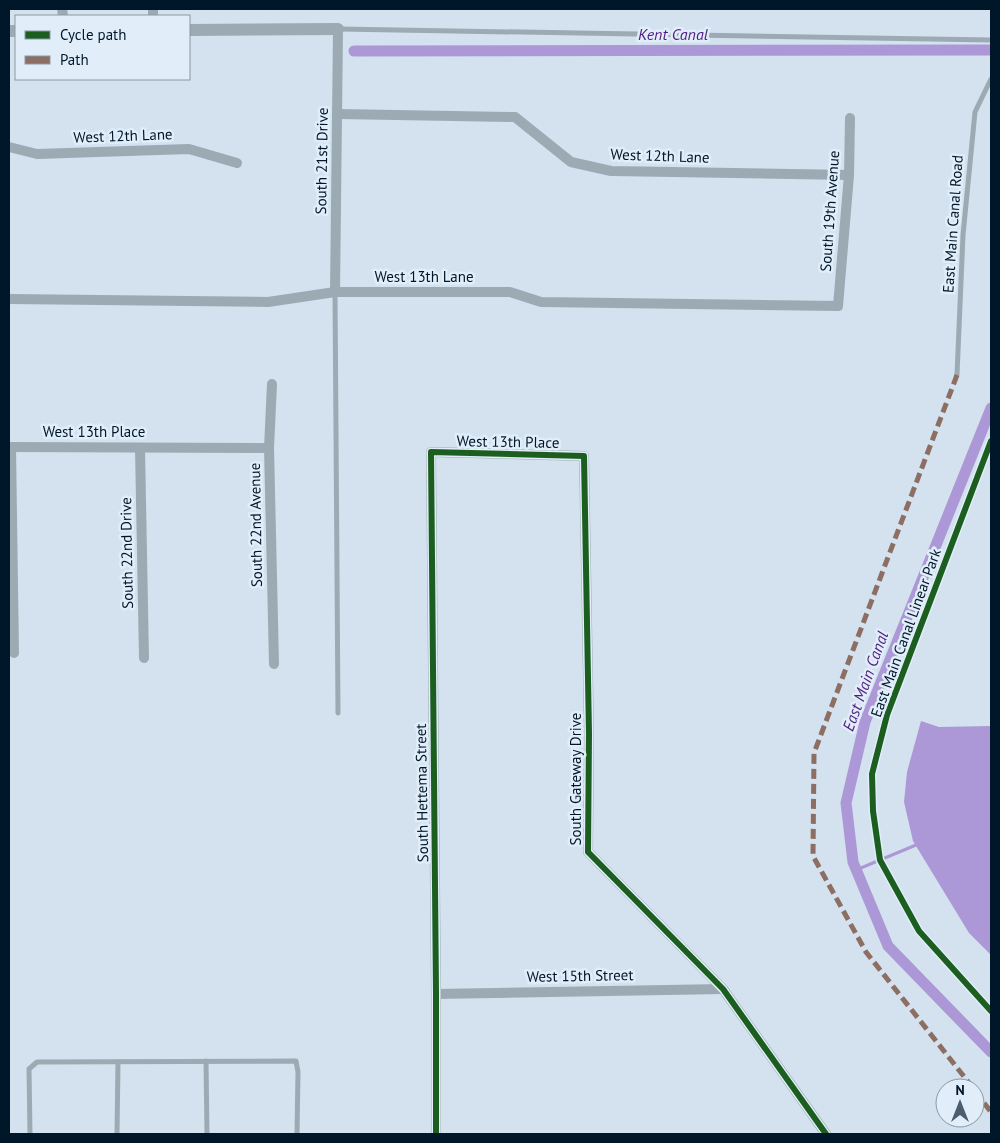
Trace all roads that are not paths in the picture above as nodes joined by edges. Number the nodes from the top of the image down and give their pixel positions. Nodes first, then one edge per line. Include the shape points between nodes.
1 (338, 29) junction
2 (190, 30) edge
3 (991, 40) edge
4 (991, 79) edge
5 (338, 114) junction
6 (850, 118) dead end
7 (9, 147) edge
8 (237, 163) dead end
9 (849, 175) junction
10 (335, 292) junction
11 (9, 299) edge
12 (838, 306) joint
13 (957, 376) dead end
14 (272, 384) dead end
15 (10, 447) edge
16 (140, 448) junction
17 (269, 448) junction
18 (431, 452) joint
19 (584, 456) joint
20 (14, 653) dead end
21 (144, 658) dead end
22 (274, 664) dead end
23 (338, 713) dead end
24 (723, 989) junction
25 (436, 994) junction
26 (206, 1061) junction
27 (118, 1062) junction
28 (30, 1134) edge
29 (117, 1134) edge
30 (207, 1134) edge
31 (297, 1134) edge
32 (436, 1134) edge
33 (826, 1134) edge

1 - 2 street
1 - 3 lane
1 - 5 street, South 21st Drive
4 - 13 lane, East Main Canal Road via 975,112 963,235
5 - 9 street, West 12th Lane via 515,117 571,162 611,171
5 - 10 street, South 21st Drive
6 - 9 street, South 19th Avenue
7 - 8 street, West 12th Lane via 37,154 189,148
9 - 12 street, South 19th Avenue
10 - 11 street, West 13th Lane via 268,302
10 - 12 street, West 13th Lane via 510,292 541,302
10 - 23 lane
14 - 17 street, South 22nd Avenue
15 - 16 street, West 13th Place
15 - 20 street
16 - 17 street, West 13th Place
16 - 21 street, South 22nd Drive
17 - 22 street, South 22nd Avenue
18 - 19 street, West 13th Place
18 - 25 street, South Hettema Street
19 - 24 street, South Gateway Drive via 588,852
24 - 25 street, West 15th Street
24 - 33 street, South Gateway Drive
25 - 32 street, South Hettema Street
26 - 27 lane
26 - 30 lane
26 - 31 lane via 296,1061
27 - 28 lane via 37,1062 29,1069
27 - 29 lane

